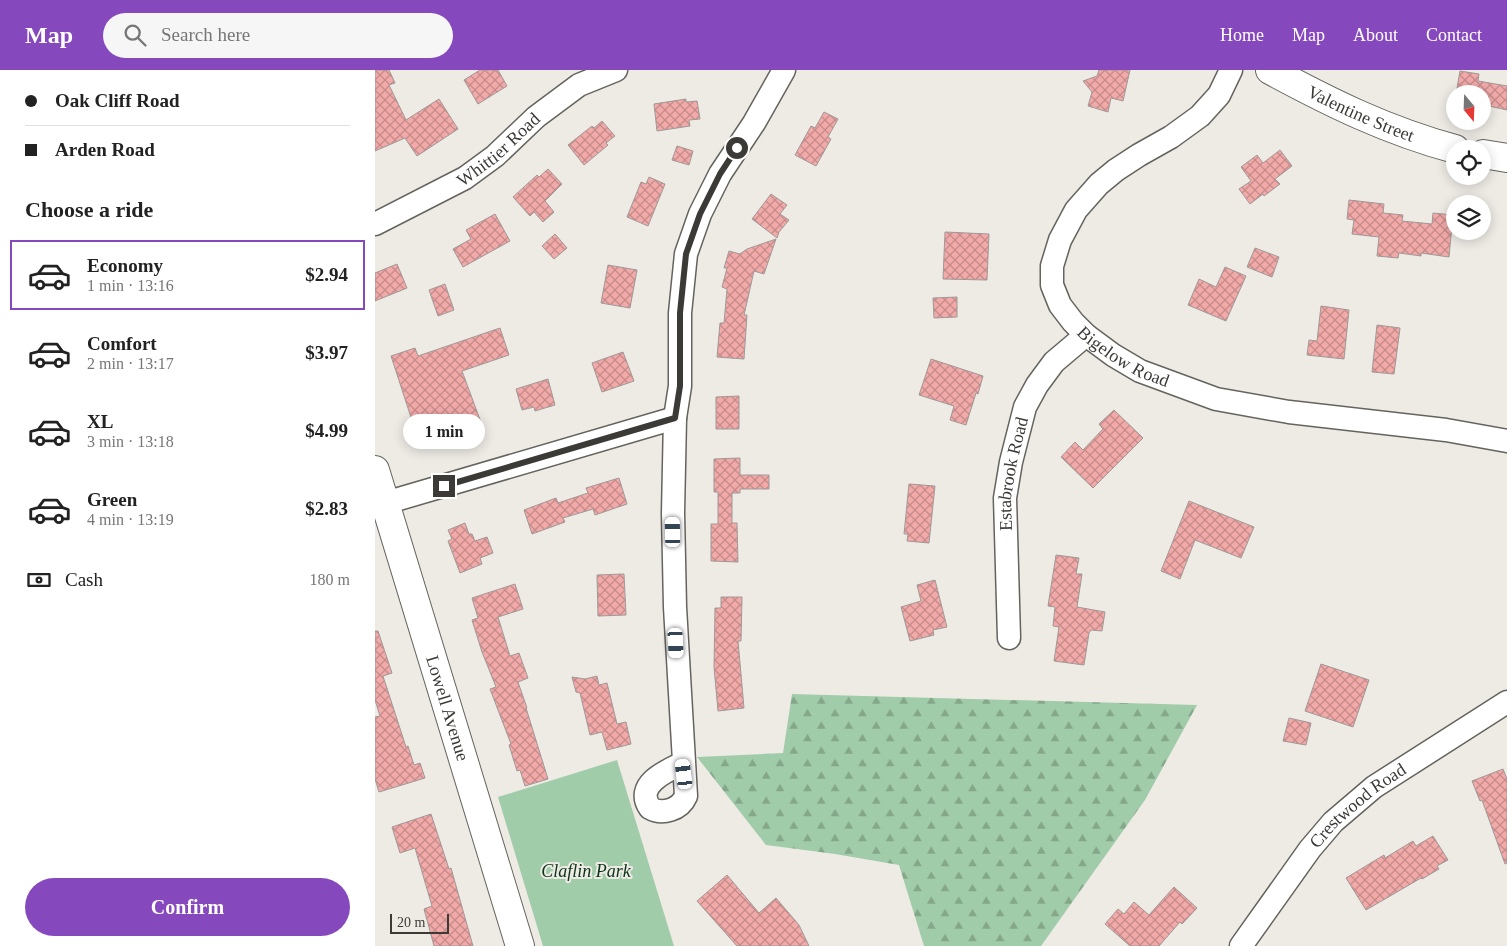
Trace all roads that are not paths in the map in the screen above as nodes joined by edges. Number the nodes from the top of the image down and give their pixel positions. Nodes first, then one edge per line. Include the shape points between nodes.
1 (617, 70) edge
2 (784, 70) edge
3 (1231, 70) edge
4 (1270, 70) edge
5 (1446, 147) edge
6 (1491, 155) edge
7 (1507, 158) edge
8 (375, 224) edge
9 (1086, 335) junction
10 (675, 418) junction
11 (1507, 441) edge
12 (375, 470) edge
13 (385, 503) junction
14 (1009, 638) dead end
15 (1507, 702) edge
16 (683, 764) dead end
17 (521, 946) edge
18 (1241, 946) edge

1 - 8 street, Whittier Road via 579,86 535,117 495,156 465,178
2 - 10 street via 720,174 700,214 686,254 680,313 680,386
3 - 9 street, Bigelow Road via 1219,94 1200,116 1099,184 1068,224 1052,266 1052,285 1060,305
4 - 5 street, Valentine Street via 1337,106 1417,139
6 - 7 street
9 - 11 street, Bigelow Road via 1139,371 1216,399
9 - 14 street, Estabrook Road via 1054,362 1037,385 1025,407 1011,462 1005,498
10 - 13 street
10 - 16 street via 674,597
12 - 13 street, Lowell Avenue
13 - 17 street, Lowell Avenue
15 - 18 street, Crestwood Road via 1374,787 1333,822

